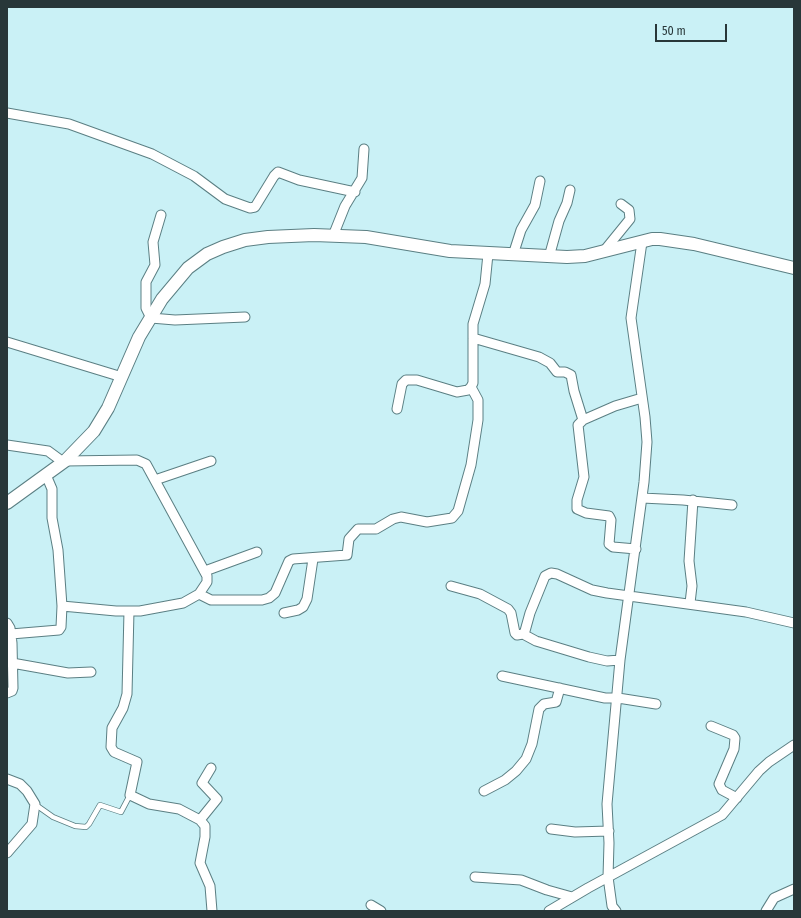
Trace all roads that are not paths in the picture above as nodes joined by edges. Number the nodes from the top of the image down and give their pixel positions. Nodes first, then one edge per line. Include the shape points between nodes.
1 (7, 113) edge
2 (364, 149) dead end
3 (540, 181) dead end
4 (570, 190) dead end
5 (354, 192) junction
6 (621, 204) dead end
7 (161, 215) dead end
8 (332, 236) junction
9 (642, 242) junction
10 (604, 251) junction
11 (488, 254) junction
12 (513, 255) junction
13 (549, 257) junction
14 (794, 268) edge
15 (246, 317) dead end
16 (151, 318) junction
17 (473, 338) junction
18 (7, 342) edge
19 (122, 377) junction
20 (471, 388) junction
21 (642, 398) junction
22 (397, 409) dead end
23 (583, 420) junction
24 (7, 445) edge
25 (64, 461) junction
26 (212, 461) dead end
27 (46, 475) junction
28 (155, 480) junction
29 (642, 498) junction
30 (693, 500) junction
31 (7, 503) edge
32 (732, 505) dead end
33 (636, 549) junction
34 (257, 552) dead end
35 (313, 559) junction
36 (205, 571) junction
37 (451, 586) dead end
38 (199, 594) junction
39 (630, 596) junction
40 (690, 603) junction
41 (62, 606) junction
42 (129, 611) junction
43 (284, 613) dead end
44 (7, 623) edge
45 (794, 623) edge
46 (11, 634) junction
47 (523, 634) junction
48 (620, 660) junction
49 (12, 663) junction
50 (91, 672) dead end
51 (502, 676) dead end
52 (560, 688) junction
53 (7, 693) edge
54 (618, 698) junction
55 (656, 704) dead end
56 (710, 726) dead end
57 (792, 749) edge
58 (211, 768) dead end
59 (7, 779) edge
60 (484, 791) dead end
61 (130, 795) junction
62 (737, 798) junction
63 (35, 804) junction
64 (200, 820) junction
65 (551, 829) dead end
66 (609, 831) junction
67 (7, 853) edge
68 (475, 877) dead end
69 (608, 878) junction
70 (794, 889) edge
71 (572, 897) junction
72 (371, 905) dead end
73 (212, 911) edge
74 (380, 911) edge
75 (549, 911) edge
76 (616, 911) edge
77 (766, 911) edge

1 - 5 street via 69,124 145,151 194,176 225,199 250,208 255,207 278,172 299,180
2 - 5 street via 362,178
3 - 12 street via 535,205 521,230
4 - 13 street
5 - 8 street
6 - 10 street via 629,210 630,219
7 - 16 street via 153,242 155,264 146,282 146,308
8 - 11 street via 366,237 450,251
8 - 16 street via 268,237 245,240 223,247 188,268 162,299
9 - 10 street
9 - 14 street via 660,240 694,244
9 - 21 street via 631,318
10 - 13 street via 585,256
11 - 12 street
11 - 17 street via 485,284 473,324
12 - 13 street
15 - 16 street via 175,320
16 - 19 street via 139,337
17 - 20 street
17 - 23 street via 539,357 550,363 557,372 568,373 573,377 574,391
18 - 19 street
19 - 25 street via 108,408 94,430
20 - 22 street via 457,392 417,380 406,380 402,384
20 - 35 street via 478,400 478,420 471,465 456,514 444,520 427,522 401,517 376,529 358,529 349,539 347,555
21 - 23 street via 622,403
21 - 29 street via 647,442
23 - 33 street via 578,425 584,477 577,509 609,516 609,544 613,547
24 - 25 street via 48,451
25 - 27 street
25 - 28 street via 137,460 146,464
26 - 28 street
27 - 31 street
27 - 41 street via 52,489
28 - 36 street
29 - 30 street
29 - 33 street
30 - 32 street
30 - 40 street via 689,561 692,586
33 - 39 street
34 - 36 street
35 - 38 street via 289,561 275,593 269,598 212,600
35 - 43 street via 303,607
36 - 38 street via 207,582
37 - 47 street via 480,594 508,609 515,633
38 - 42 street via 174,605
39 - 40 street
39 - 47 street via 592,590 557,574 547,574
39 - 48 street
40 - 45 street via 753,613
41 - 42 street
41 - 46 street via 59,630
42 - 61 street via 126,694 123,708 112,728 111,747 114,752 137,762
44 - 46 street
46 - 49 street
47 - 48 street via 536,641 589,657 607,661
48 - 54 street
49 - 50 street via 68,673
49 - 53 street via 13,688
51 - 52 street
52 - 54 street via 604,698
52 - 60 street via 556,702 544,704 539,709 532,744 526,759 505,780
54 - 55 street
54 - 66 street via 607,804
56 - 62 street via 735,738 734,748 719,784 722,790
57 - 62 street via 759,771
58 - 64 street via 202,782 217,799
59 - 63 street via 20,784
61 - 63 lane via 121,812 100,805 86,827 76,826 52,816
61 - 64 street via 149,804 179,809
62 - 69 street via 722,815 711,822
63 - 67 street via 32,824
64 - 73 street via 205,826 200,863 210,886
65 - 66 street via 576,832
66 - 69 street
68 - 71 street via 521,880
69 - 71 street
69 - 76 street via 612,906
70 - 77 street via 774,898
71 - 75 street
72 - 74 street

